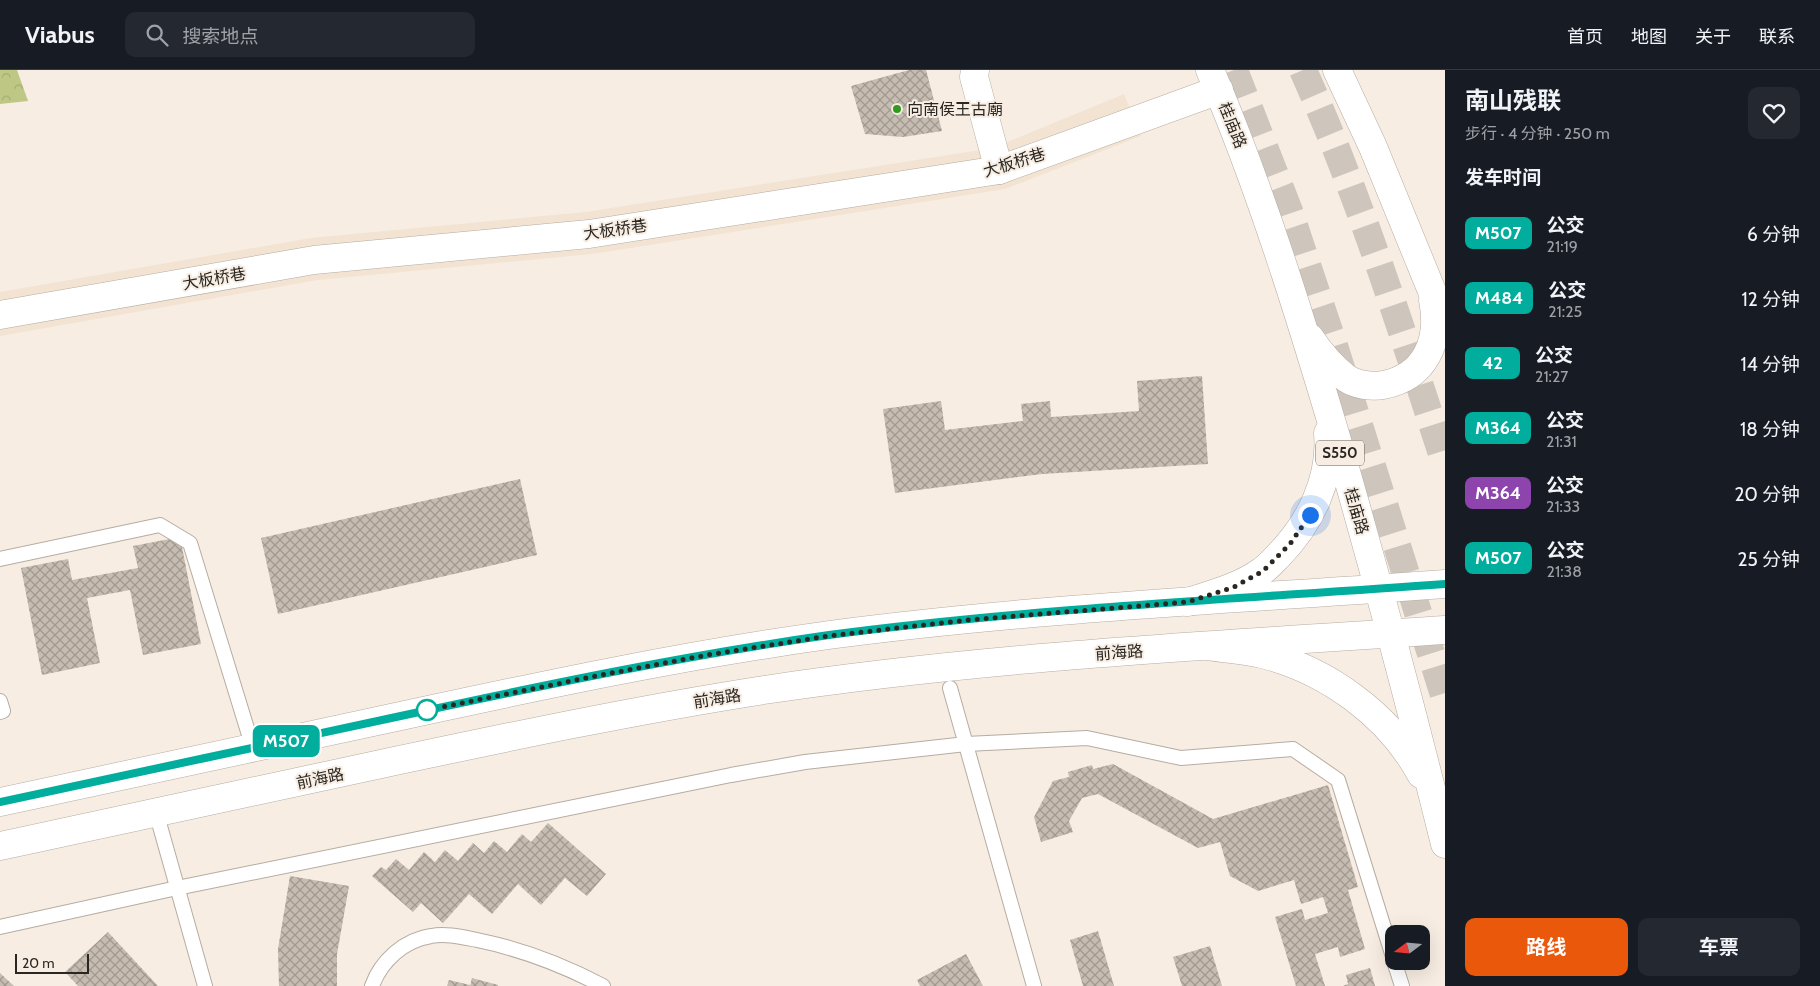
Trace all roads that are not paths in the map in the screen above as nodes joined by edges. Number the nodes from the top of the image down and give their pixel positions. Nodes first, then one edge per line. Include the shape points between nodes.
1 (975, 70) edge
2 (1337, 70) edge
3 (1214, 80) edge
4 (999, 170) junction
5 (1430, 286) junction
6 (0, 315) edge
7 (1445, 323) edge
8 (1302, 327) junction
9 (1326, 404) junction
10 (0, 559) edge
11 (1445, 584) edge
12 (1379, 589) junction
13 (1188, 602) junction
14 (1445, 630) edge
15 (1392, 634) junction
16 (1208, 646) junction
17 (950, 688) dead end
18 (0, 702) edge
19 (0, 712) edge
20 (966, 744) junction
21 (252, 748) junction
22 (0, 802) edge
23 (156, 812) junction
24 (1438, 815) junction
25 (1445, 844) edge
26 (0, 846) edge
27 (177, 888) junction
28 (0, 928) edge
29 (1385, 932) edge
30 (1397, 970) edge
31 (205, 986) edge
32 (372, 986) edge
33 (603, 986) edge
34 (1034, 986) edge
35 (1402, 986) edge

1 - 4 main road via 974,77
2 - 5 main road via 1373,147
3 - 4 main road, 大板桥巷
3 - 8 main road, 桂庙路 / S550 via 1264,209
4 - 6 main road, 大板桥巷 via 589,234 314,260
5 - 7 main road
5 - 8 main road via 1436,314 1433,339 1425,360 1411,375 1393,383 1372,387 1348,379 1322,355
8 - 9 main road, 桂庙路 / S550
9 - 12 main road, 桂庙路 / S550
9 - 13 main road via 1330,446 1323,485 1310,515 1290,544 1263,571 1234,587
10 - 21 lane via 160,525 190,543
11 - 12 main road
12 - 13 main road
12 - 15 main road, 桂庙路 / S550
13 - 21 main road via 967,620 828,636 597,675
14 - 15 main road, 前海路
15 - 16 main road, 前海路
15 - 24 main road, 桂庙路 / S550
16 - 23 main road, 前海路 via 905,671 763,691 540,731
16 - 24 main road via 1262,654 1306,670 1342,690 1375,715 1402,743 1420,772
17 - 20 lane
18 - 19 lane via 3,711
20 - 27 lane via 805,762 731,775
20 - 29 lane via 1087,738 1181,758 1293,749 1338,780
20 - 34 lane
21 - 22 main road
23 - 26 main road, 前海路
23 - 27 lane
24 - 25 main road, 桂庙路 / S550
27 - 28 lane
27 - 31 lane
30 - 35 lane
32 - 33 lane via 386,961 406,945 431,936 457,936 521,951

